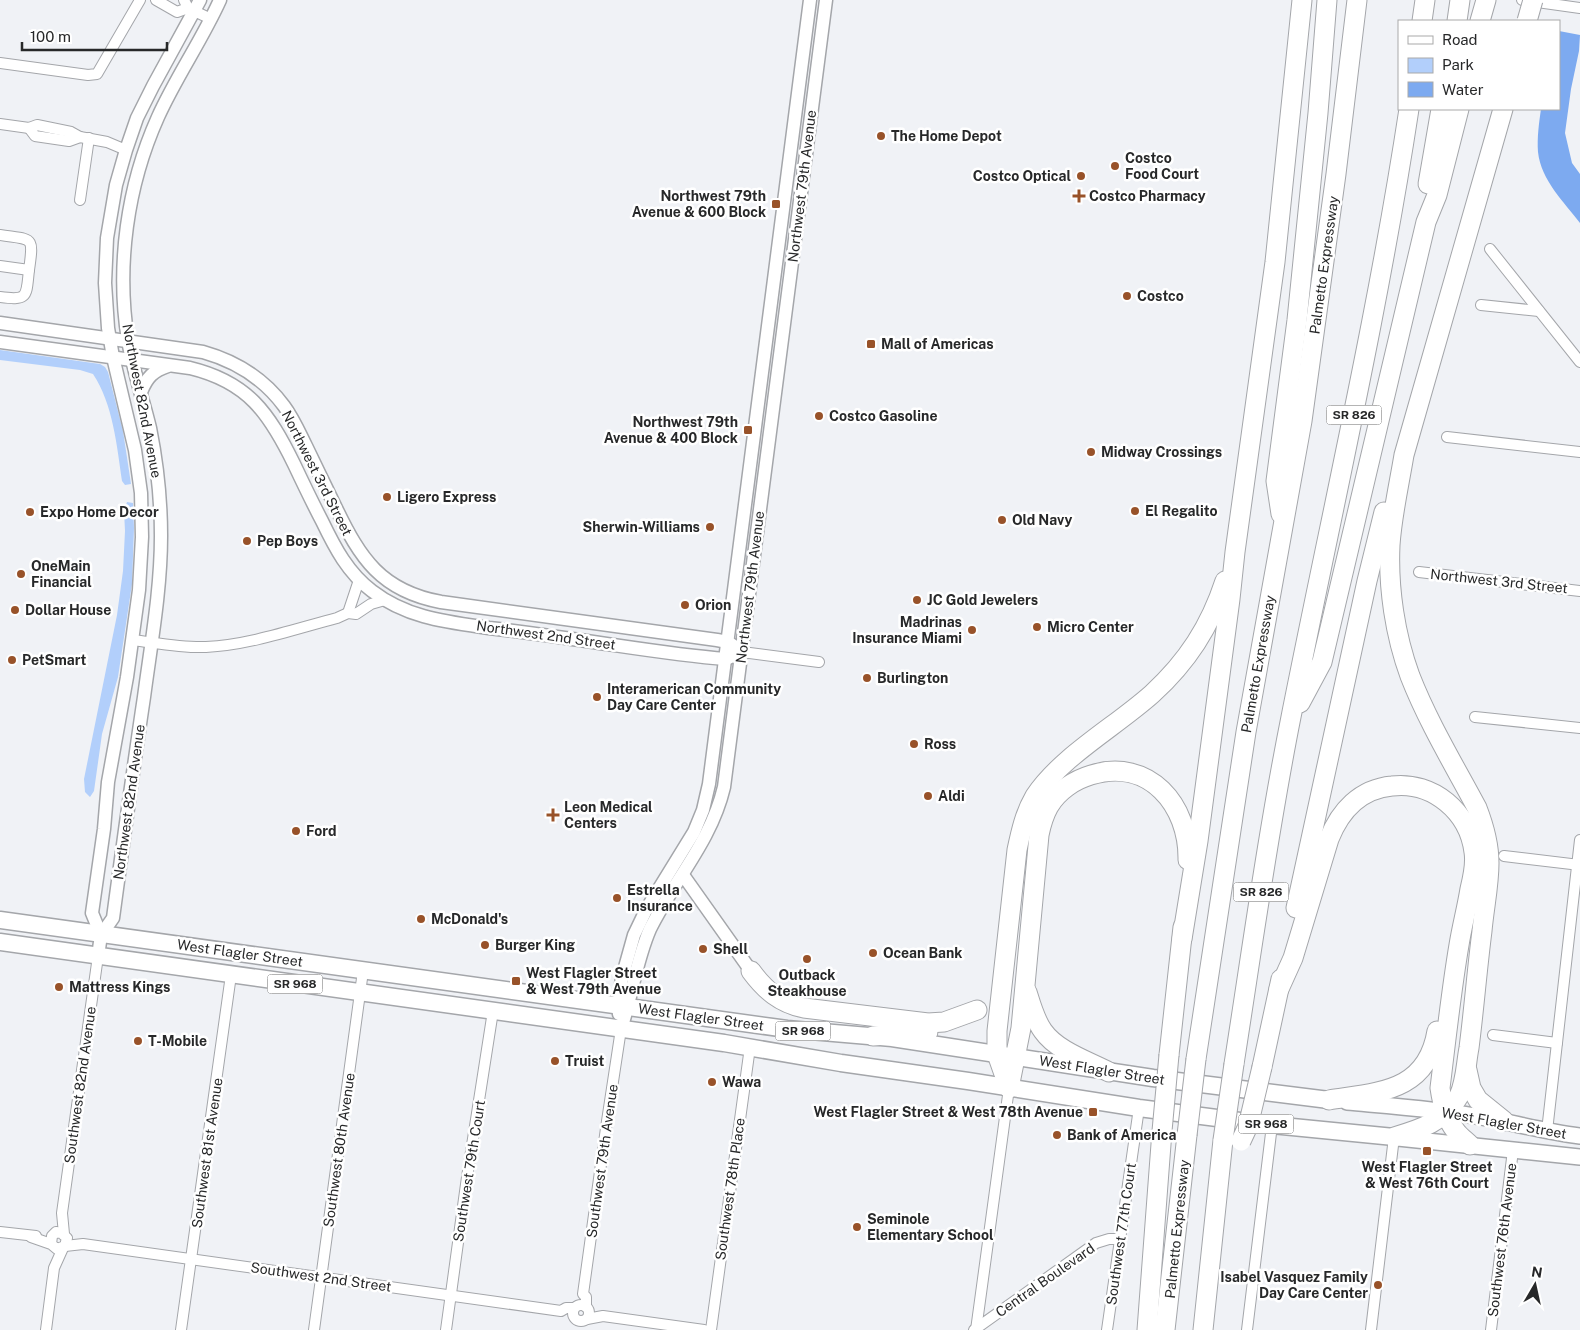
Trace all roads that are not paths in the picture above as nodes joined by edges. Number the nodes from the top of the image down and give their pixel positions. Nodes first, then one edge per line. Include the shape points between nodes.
1 (140, 0) edge
2 (156, 0) edge
3 (220, 0) edge
4 (810, 0) edge
5 (826, 0) edge
6 (1302, 0) edge
7 (1460, 0) edge
8 (1486, 0) edge
9 (1522, 0) edge
10 (1533, 0) edge
11 (1327, 2) edge
12 (1357, 4) edge
13 (191, 5) edge
14 (1580, 8) edge
15 (211, 19) junction
16 (1457, 20) edge
17 (1480, 20) edge
18 (1527, 20) edge
19 (0, 63) edge
20 (1409, 110) edge
21 (1442, 110) edge
22 (1459, 110) edge
23 (1503, 110) edge
24 (0, 124) edge
25 (84, 138) junction
26 (126, 150) junction
27 (80, 200) dead end
28 (1426, 222) junction
29 (0, 235) edge
30 (1490, 249) dead end
31 (0, 266) edge
32 (29, 270) junction
33 (0, 297) edge
34 (1482, 305) dead end
35 (771, 308) junction
36 (1539, 311) junction
37 (786, 313) junction
38 (0, 323) edge
39 (110, 338) junction
40 (128, 341) junction
41 (0, 342) edge
42 (113, 357) junction
43 (132, 360) junction
44 (1580, 362) edge
45 (171, 365) junction
46 (141, 392) junction
47 (1448, 436) dead end
48 (1580, 452) edge
49 (1404, 455) junction
50 (1283, 527) junction
51 (1235, 552) junction
52 (1419, 572) dead end
53 (360, 580) junction
54 (395, 585) joint
55 (1580, 590) edge
56 (385, 600) junction
57 (348, 613) junction
58 (133, 640) junction
59 (728, 642) junction
60 (151, 643) junction
61 (742, 652) junction
62 (726, 659) junction
63 (819, 662) dead end
64 (1475, 717) dead end
65 (1290, 719) junction
66 (1580, 728) edge
67 (1580, 840) edge
68 (1504, 856) dead end
69 (1579, 864) edge
70 (683, 876) junction
71 (661, 886) junction
72 (674, 890) junction
73 (0, 920) edge
74 (100, 934) junction
75 (1182, 939) junction
76 (0, 942) edge
77 (98, 956) junction
78 (1005, 962) junction
79 (363, 971) junction
80 (751, 971) joint
81 (231, 975) junction
82 (1025, 987) junction
83 (1279, 989) junction
84 (360, 992) junction
85 (1451, 1000) junction
86 (623, 1006) junction
87 (977, 1010) junction
88 (493, 1011) junction
89 (621, 1029) junction
90 (1493, 1035) dead end
91 (873, 1036) junction
92 (1557, 1043) junction
93 (750, 1047) junction
94 (1006, 1055) junction
95 (1466, 1066) junction
96 (1109, 1072) junction
97 (1009, 1088) junction
98 (1329, 1100) junction
99 (1139, 1108) junction
100 (1446, 1112) junction
101 (1504, 1121) junction
102 (1272, 1125) junction
103 (1547, 1131) junction
104 (1580, 1136) edge
105 (1394, 1137) junction
106 (1232, 1140) junction
107 (1470, 1145) junction
108 (1513, 1150) junction
109 (1580, 1157) edge
110 (0, 1232) edge
111 (1120, 1239) junction
112 (58, 1240) junction
113 (191, 1259) junction
114 (321, 1277) junction
115 (451, 1295) junction
116 (580, 1315) edge
117 (46, 1330) edge
118 (182, 1330) edge
119 (314, 1330) edge
120 (446, 1330) edge
121 (576, 1330) edge
122 (704, 1330) edge
123 (711, 1330) edge
124 (975, 1330) edge
125 (1107, 1330) edge
126 (1147, 1330) edge
127 (1165, 1330) edge
128 (1203, 1330) edge
129 (1247, 1330) edge
130 (1371, 1330) edge
131 (1491, 1330) edge

1 - 19 street via 97,74
2 - 13 street via 177,12
3 - 15 street, Northwest 82nd Avenue
4 - 35 street, Northwest 79th Avenue
5 - 37 street, Northwest 79th Avenue
6 - 51 highway via 1275,262
7 - 16 highway
8 - 17 highway
9 - 14 street
10 - 18 highway, bridge
11 - 50 highway via 1297,320 1276,481
12 - 50 highway, Palmetto Expressway / SR 826 via 1310,365
13 - 15 street
13 - 26 street, Northwest 82nd Avenue via 145,101
15 - 40 street, Northwest 82nd Avenue via 158,117 135,183 124,253
20 - 65 highway, SR 826 via 1362,374
21 - 28 highway via 1427,190
22 - 28 highway via 1437,195
23 - 49 highway
24 - 25 street via 29,128 37,125 72,132
25 - 26 street
25 - 27 street
26 - 39 street, Northwest 82nd Avenue via 112,202 106,256
28 - 65 highway via 1322,662
29 - 32 street via 29,241 32,248
30 - 36 street
31 - 32 street
32 - 33 street via 24,296 17,299
34 - 36 street
35 - 37 street
35 - 59 street, Northwest 79th Avenue
36 - 44 street
37 - 61 street, Northwest 79th Avenue
38 - 39 street, Northwest 3rd Street
39 - 40 street, Northwest 3rd Street
39 - 42 street, Northwest 82nd Avenue
40 - 43 street, Northwest 82nd Avenue
40 - 54 street, Northwest 3rd Street via 211,354 244,369 265,386 294,423 356,547
41 - 42 street, Northwest 3rd Street
42 - 43 street, Northwest 3rd Street
42 - 58 street, Northwest 82nd Avenue via 141,493 142,564
43 - 45 street, Northwest 3rd Street
43 - 46 street, Northwest 82nd Avenue
45 - 46 street via 153,372
45 - 53 street, Northwest 3rd Street via 220,378 245,393 262,409 283,440 338,553
46 - 60 street, Northwest 82nd Avenue via 154,447 160,500 160,573
47 - 48 street
49 - 83 highway via 1393,476 1367,581
49 - 95 highway via 1390,546 1396,623 1410,675 1478,808 1489,851
50 - 127 highway, Palmetto Expressway / SR 826, bridge via 1236,788 1196,1060
51 - 75 highway via 1201,822
51 - 78 highway via 1213,612 1184,662 1151,695 1062,765 1034,798 1022,825 1017,850
52 - 55 street, Northwest 3rd Street
53 - 56 street, Northwest 2nd Street
53 - 57 street
54 - 59 street, Northwest 2nd Street via 417,596 441,602
56 - 57 street via 356,614
56 - 62 street, Northwest 2nd Street via 415,615 441,621
57 - 60 street via 225,645 183,647
58 - 60 street
58 - 74 street, Northwest 82nd Avenue via 108,782 92,913
59 - 61 street, Northwest 2nd Street
59 - 62 street, Northwest 79th Avenue
60 - 74 street, Northwest 82nd Avenue via 113,918
61 - 62 street
61 - 63 street, Northwest 2nd Street
61 - 70 street, Northwest 79th Avenue via 723,792 706,836
62 - 71 street, Northwest 79th Avenue via 704,810
64 - 66 street
65 - 106 highway, SR 826, bridge via 1234,1064
67 - 69 street
68 - 69 street
69 - 92 street
70 - 72 street, Northwest 79th Avenue
70 - 80 street
71 - 72 street
71 - 86 street, Northwest 79th Avenue via 631,942 623,974
72 - 86 street, Northwest 79th Avenue via 643,947
73 - 74 main road, West Flagler Street / SR 968
74 - 77 street, Northwest 82nd Avenue
74 - 79 main road, West Flagler Street / SR 968
75 - 82 highway via 1188,850 1179,812 1162,790 1136,774 1100,772 1083,777 1061,792 1043,818 1036,854
75 - 126 highway, bridge via 1162,1131
76 - 77 main road, West Flagler Street / SR 968
77 - 81 main road, West Flagler Street / SR 968
77 - 112 street, Southwest 82nd Avenue
78 - 87 highway
78 - 94 highway via 997,1031
79 - 84 street, Southwest 80th Avenue
79 - 86 main road, West Flagler Street / SR 968
80 - 87 highway via 773,996 804,1008 928,1023 944,1022
81 - 84 main road, West Flagler Street / SR 968
81 - 113 street, Southwest 81st Avenue
82 - 94 highway via 1021,1028
82 - 96 highway via 1039,1024 1049,1039
83 - 85 highway via 1293,958 1337,820 1363,795 1393,785 1425,789 1444,800 1459,814 1473,844 1474,869
83 - 106 highway, bridge via 1248,1126
84 - 88 main road, West Flagler Street / SR 968
84 - 114 street, Southwest 80th Avenue
85 - 98 highway via 1437,1030 1433,1051 1420,1071 1401,1085 1383,1091
85 - 100 highway via 1440,1088
86 - 89 street, Northwest 79th Avenue
86 - 91 main road, West Flagler Street / SR 968 via 787,1029
87 - 91 highway via 950,1029
88 - 89 main road, West Flagler Street / SR 968
88 - 115 street, Southwest 79th Court
89 - 93 main road, West Flagler Street / SR 968
89 - 116 street, Southwest 79th Avenue via 583,1294 578,1300
90 - 92 street
91 - 94 main road, West Flagler Street / SR 968
92 - 103 street
93 - 97 main road, West Flagler Street / SR 968
93 - 123 street, Southwest 78th Place
94 - 96 main road, West Flagler Street / SR 968
94 - 97 highway
95 - 100 highway via 1459,1095
95 - 101 highway via 1471,1088 1478,1100
96 - 98 main road, West Flagler Street / SR 968
97 - 99 main road, West Flagler Street / SR 968
97 - 124 street
98 - 100 main road, West Flagler Street / SR 968
99 - 102 main road, West Flagler Street / SR 968
99 - 111 street, Southwest 77th Court
100 - 101 main road, West Flagler Street / SR 968
100 - 105 highway via 1429,1126
100 - 107 highway via 1455,1131
101 - 103 main road, West Flagler Street / SR 968
102 - 105 main road, West Flagler Street / SR 968
102 - 129 street
103 - 104 main road, West Flagler Street / SR 968
103 - 108 main road via 1542,1138
105 - 107 main road, West Flagler Street / SR 968
105 - 130 street
106 - 128 highway, SR 826 via 1219,1180
107 - 108 main road, West Flagler Street / SR 968
108 - 109 main road, West Flagler Street / SR 968
108 - 131 street, Southwest 76th Avenue
110 - 112 street, Southwest 2nd Street
111 - 124 street, Central Boulevard via 1096,1244
111 - 125 street, Southwest 77th Court
112 - 113 street, Southwest 2nd Street
112 - 117 street, Southwest 82nd Avenue
113 - 114 street, Southwest 2nd Street
113 - 118 street, Southwest 81st Avenue
114 - 115 street, Southwest 2nd Street
114 - 119 street, Southwest 80th Avenue
115 - 116 street, Southwest 2nd Street
115 - 120 street, Southwest 79th Court
116 - 121 street
116 - 122 street, Southwest 2nd Street

